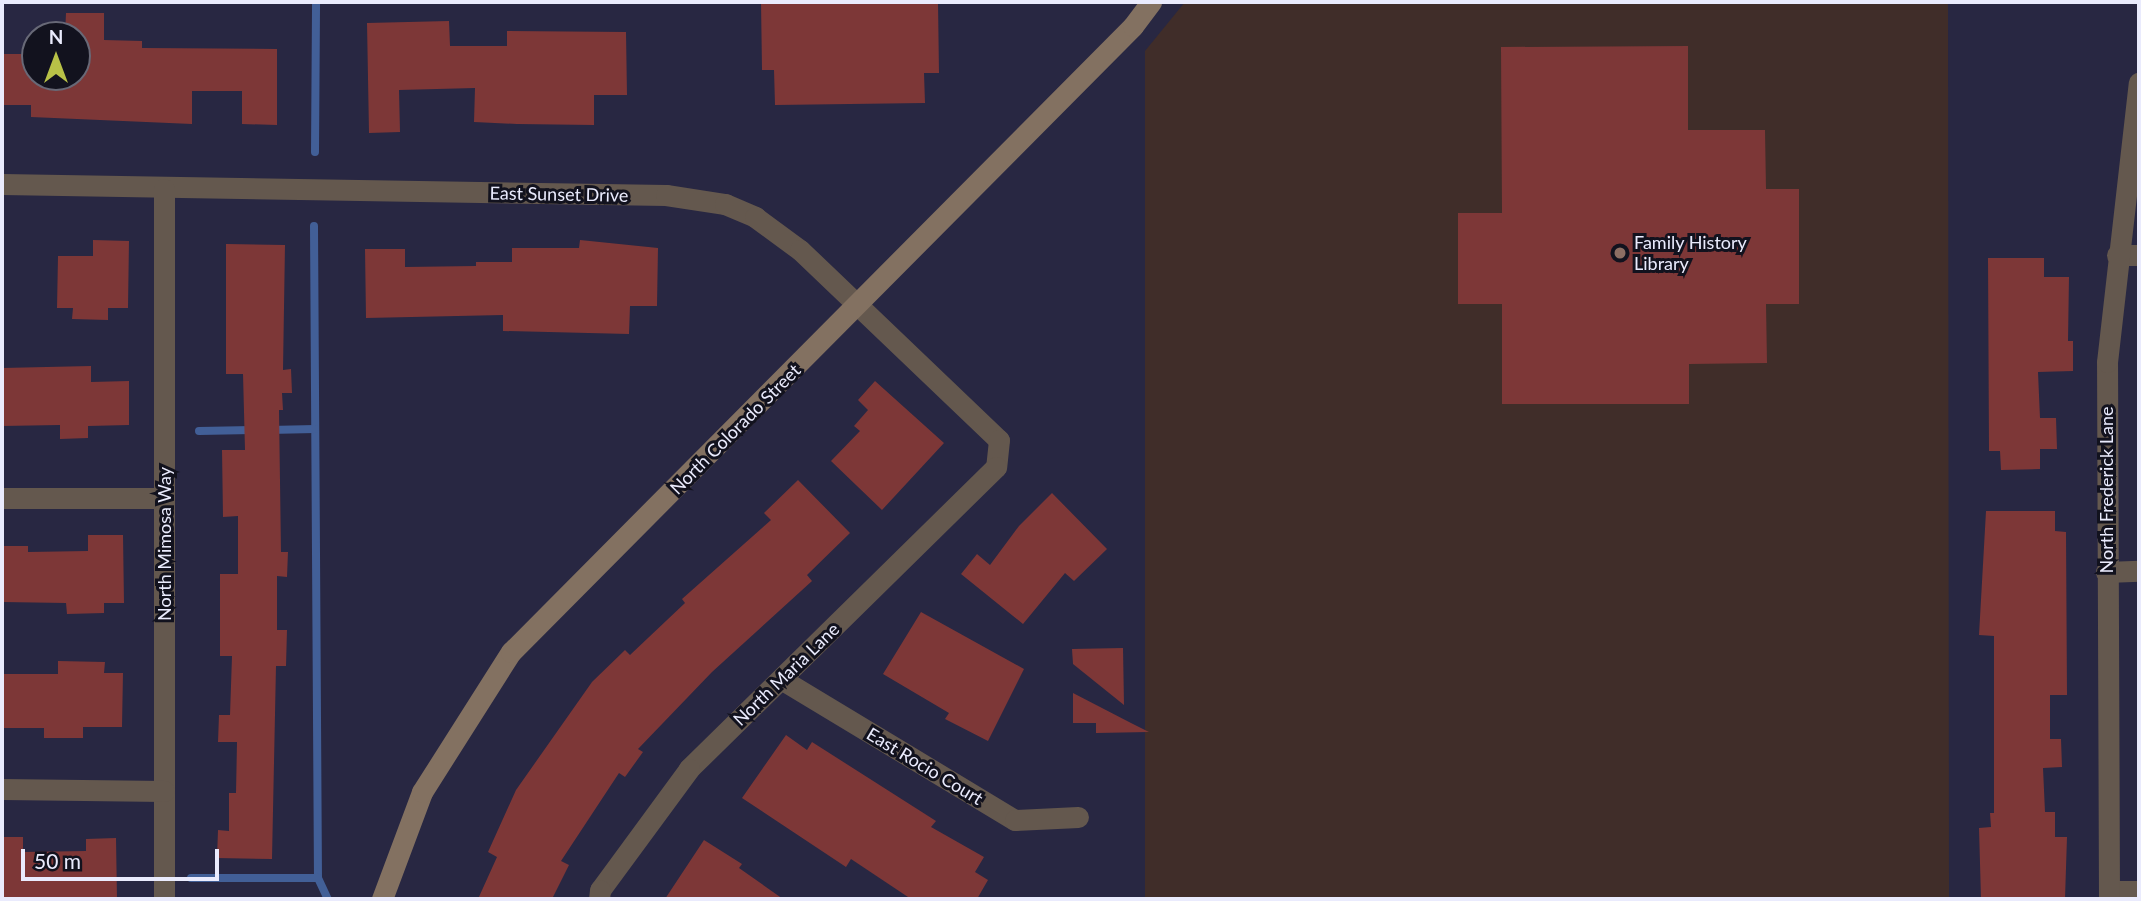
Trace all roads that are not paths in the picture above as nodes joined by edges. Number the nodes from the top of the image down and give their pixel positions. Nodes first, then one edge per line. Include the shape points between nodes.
1 (1151, 2) edge
2 (2139, 82) edge
3 (2, 184) edge
4 (164, 189) junction
5 (2117, 255) junction
6 (2139, 255) edge
7 (856, 307) junction
8 (996, 467) joint
9 (2, 498) edge
10 (164, 498) junction
11 (2139, 571) edge
12 (2106, 572) junction
13 (781, 679) junction
14 (2, 789) edge
15 (164, 791) junction
16 (1078, 817) dead end
17 (2139, 891) edge
18 (2109, 895) edge
19 (164, 899) edge
20 (382, 899) edge
21 (599, 899) edge

1 - 7 street, North Colorado Street via 1133,26
2 - 5 street, North Frederick Lane
3 - 4 street, East Sunset Drive
4 - 7 street, East Sunset Drive via 694,197 725,204 771,228
4 - 10 street, North Mimosa Way
5 - 6 street
5 - 12 street, North Frederick Lane via 2107,362
7 - 8 street, East Sunset Drive via 999,440
7 - 20 street, North Colorado Street via 512,652 422,792
8 - 13 street, North Maria Lane
9 - 10 street
10 - 15 street, North Mimosa Way
11 - 12 street
12 - 18 street, North Frederick Lane
13 - 16 street, East Rocio Court via 1015,820
13 - 21 street, North Maria Lane via 689,769 600,890
14 - 15 street
15 - 19 street, North Mimosa Way
17 - 18 street

